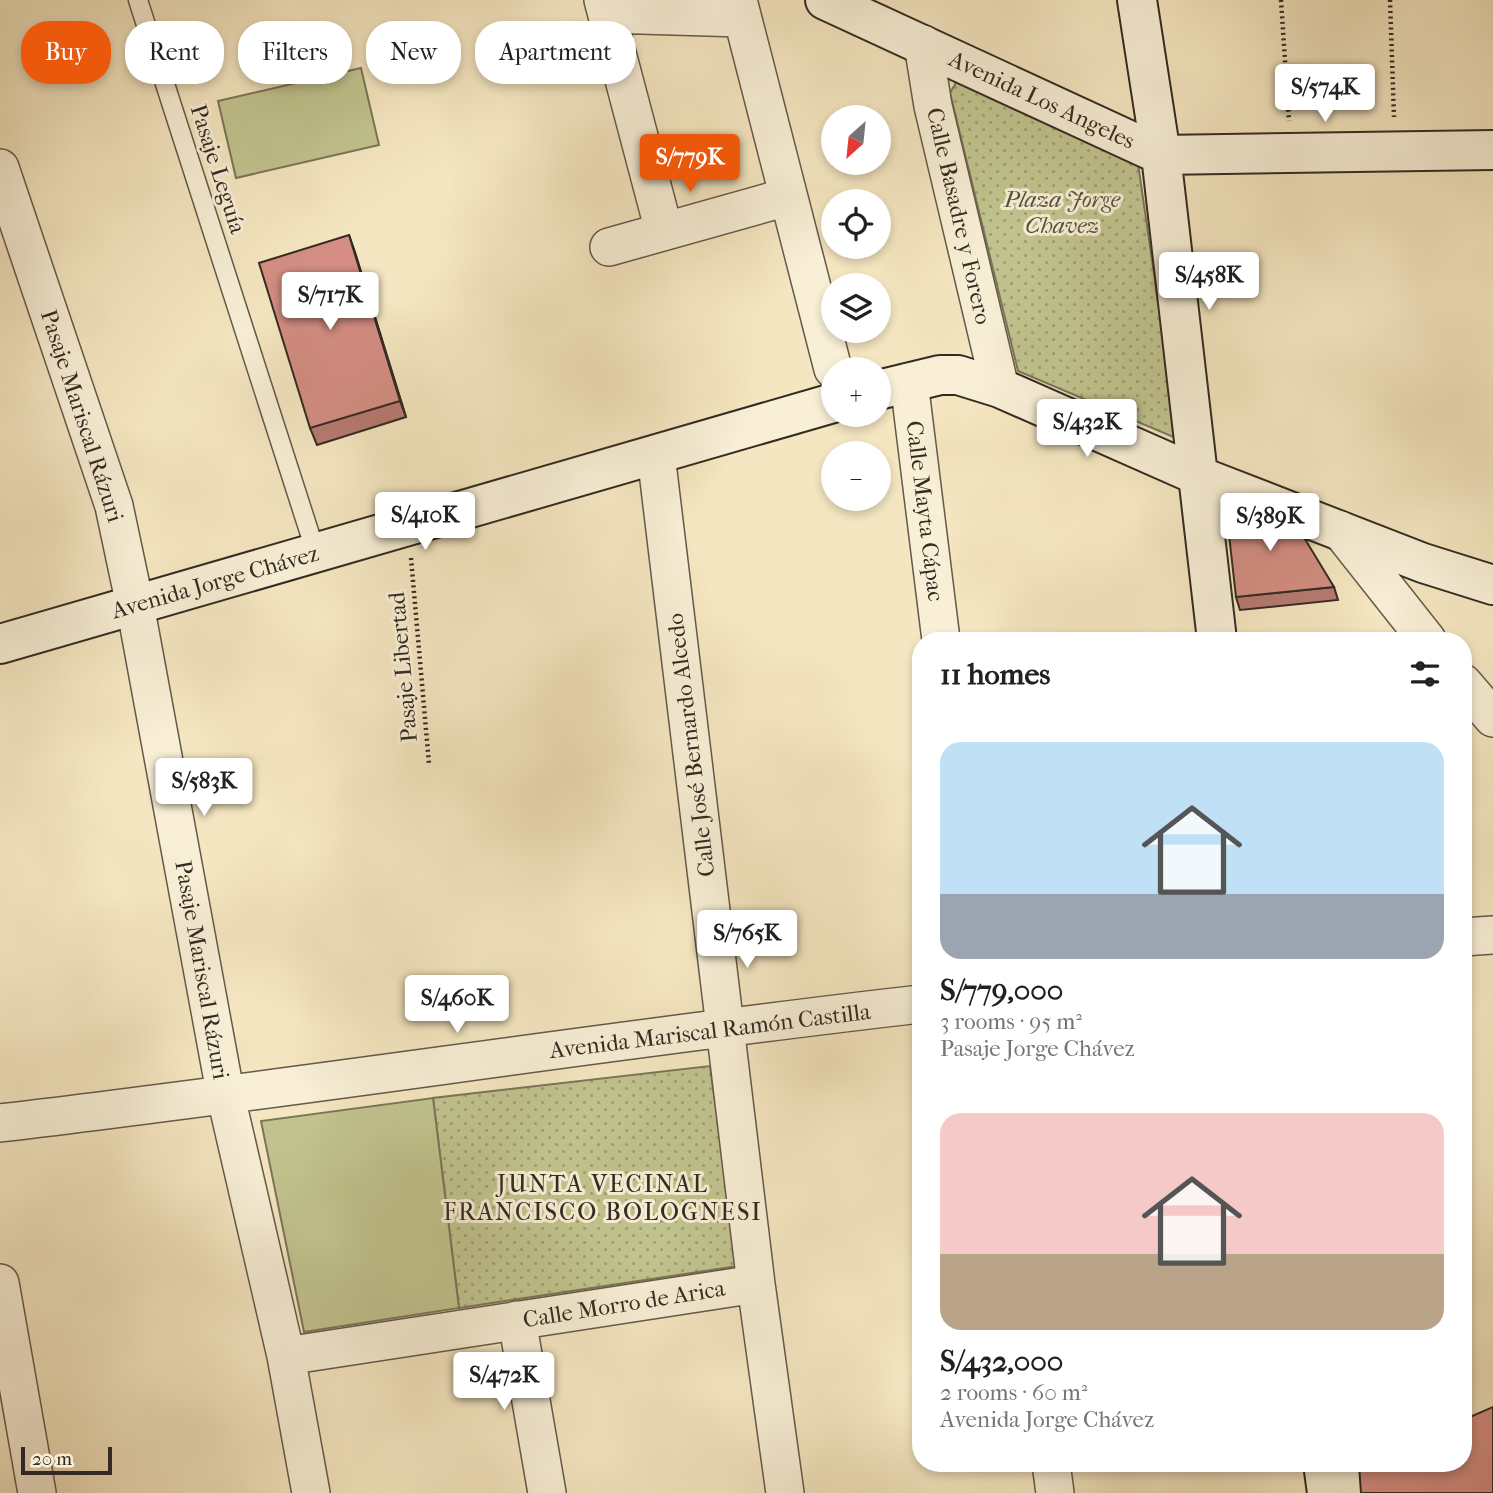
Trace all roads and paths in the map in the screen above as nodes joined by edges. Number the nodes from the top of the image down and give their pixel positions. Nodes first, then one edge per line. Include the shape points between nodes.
1 (138, 0) edge
2 (825, 0) edge
3 (1137, 0) edge
4 (1281, 0) edge
5 (1390, 0) edge
6 (605, 7) edge
7 (740, 9) edge
8 (923, 44) junction
9 (1493, 150) edge
10 (1395, 153) junction
11 (1291, 154) junction
12 (1161, 155) junction
13 (0, 168) edge
14 (787, 197) junction
15 (664, 231) junction
16 (609, 247) dead end
17 (830, 357) edge
18 (894, 386) edge
19 (1000, 388) junction
20 (821, 407) edge
21 (656, 455) junction
22 (1198, 475) junction
23 (408, 526) junction
24 (1340, 530) junction
25 (316, 553) junction
26 (1493, 585) edge
27 (135, 605) junction
28 (940, 632) edge
29 (1216, 632) edge
30 (1421, 632) edge
31 (0, 644) edge
32 (1472, 694) edge
33 (1493, 718) edge
34 (429, 764) dead end
35 (1493, 935) edge
36 (1472, 936) edge
37 (912, 1005) edge
38 (724, 1026) junction
39 (226, 1097) junction
40 (0, 1123) edge
41 (0, 1283) edge
42 (755, 1284) junction
43 (517, 1321) junction
44 (286, 1356) junction
45 (1052, 1472) edge
46 (1359, 1472) edge
47 (1325, 1480) edge
48 (37, 1493) edge
49 (311, 1493) edge
50 (547, 1493) edge
51 (785, 1493) edge
52 (1055, 1493) edge

1 - 25 lane, Pasaje Leguía
2 - 8 street, Avenida Los Angeles
3 - 12 street
4 - 11 path
5 - 10 path
6 - 7 street
6 - 15 street
7 - 14 street
8 - 12 street, Avenida Los Angeles
8 - 19 street, Calle Basadre y Forero via 933,106
9 - 10 street
10 - 11 street
11 - 12 street
12 - 22 street
13 - 27 street, Pasaje Mariscal Rázuri via 114,506
14 - 15 street
14 - 17 street
15 - 16 street
18 - 19 street via 958,375
18 - 28 street, Calle Mayta Cápac
19 - 22 street
20 - 21 street, Avenida Jorge Chávez
21 - 23 street, Avenida Jorge Chávez
21 - 38 street, Calle José Bernardo Alcedo
22 - 24 street
22 - 29 street
23 - 25 street, Avenida Jorge Chávez
23 - 34 path, Pasaje Libertad
24 - 26 street via 1423,564
24 - 30 street
25 - 27 street, Avenida Jorge Chávez
27 - 31 street, Avenida Jorge Chávez
27 - 39 street, Pasaje Mariscal Rázuri
32 - 33 street
35 - 36 street
37 - 38 street, Avenida Mariscal Ramón Castilla
38 - 39 street, Avenida Mariscal Ramón Castilla
38 - 42 street, Calle José Bernardo Alcedo
39 - 40 street, Avenida Mariscal Ramón Castilla
39 - 44 street, Pasaje Mariscal Rázuri
41 - 48 street
42 - 43 street, Calle Morro de Arica
42 - 51 street, Calle José Bernardo Alcedo
43 - 44 street, Calle Morro de Arica
43 - 50 street
44 - 49 street, Pasaje Mariscal Rázuri
45 - 52 street
46 - 47 street

